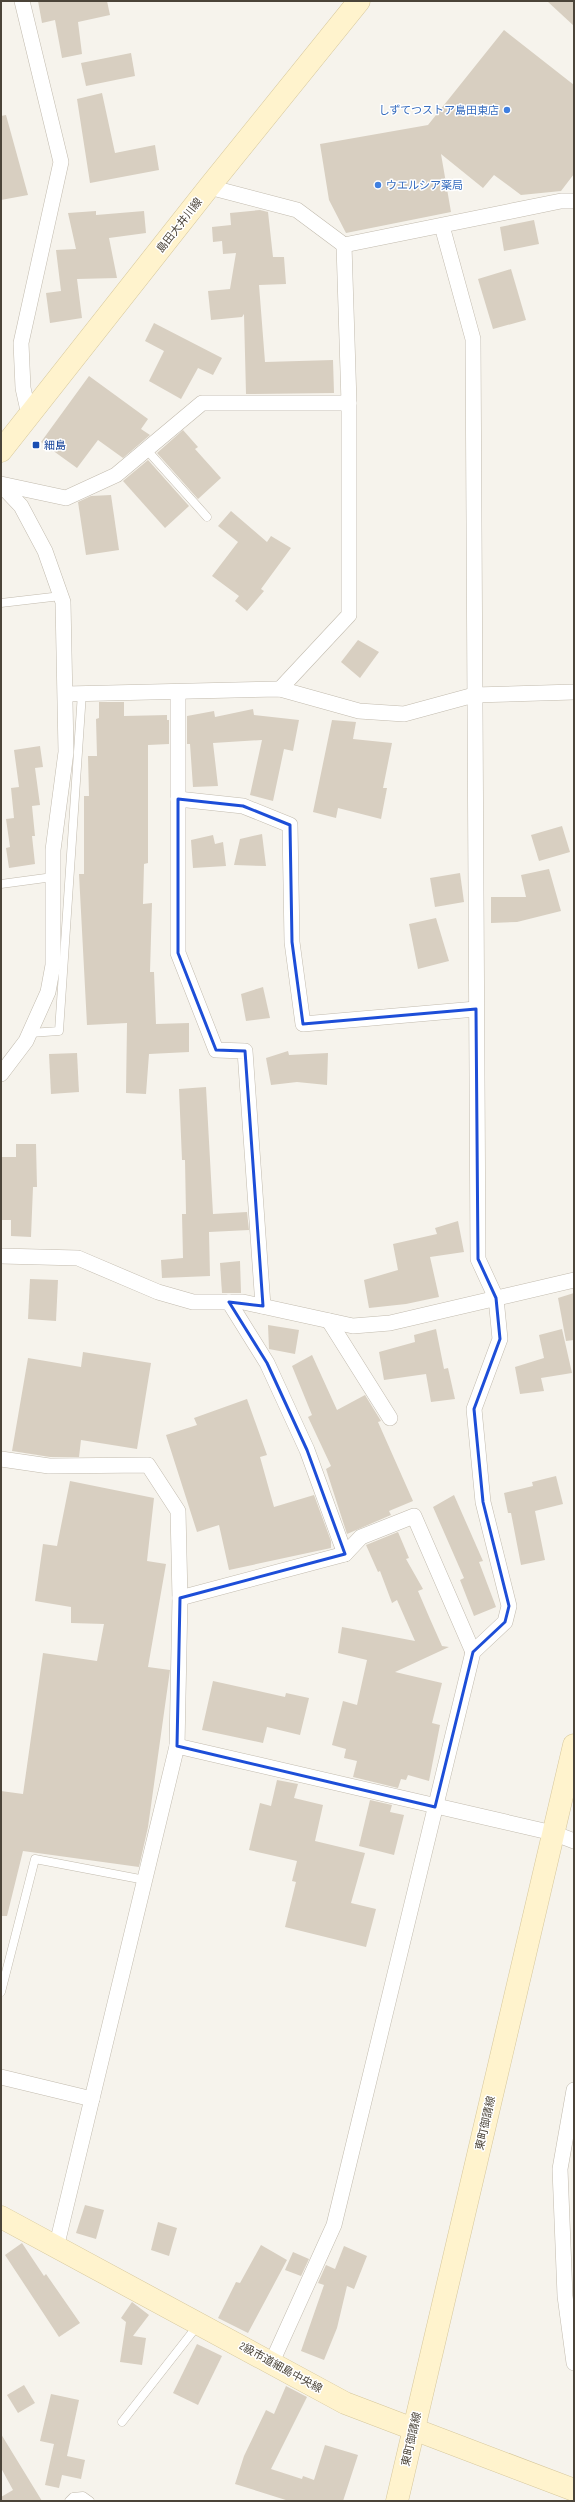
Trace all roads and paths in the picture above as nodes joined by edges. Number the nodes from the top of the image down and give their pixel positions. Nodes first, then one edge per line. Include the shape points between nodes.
1 (22, 1) edge
2 (352, 5) edge
3 (209, 187) junction
4 (574, 202) edge
5 (442, 226) junction
6 (344, 245) junction
7 (349, 403) junction
8 (29, 415) junction
9 (146, 450) junction
10 (1, 452) edge
11 (1, 484) edge
12 (207, 517) dead end
13 (61, 596) junction
14 (1, 603) edge
15 (280, 689) junction
16 (178, 692) junction
17 (574, 692) edge
18 (82, 693) junction
19 (66, 694) junction
20 (474, 695) junction
21 (73, 744) junction
22 (178, 799) junction
23 (53, 877) junction
24 (1, 884) edge
25 (476, 1009) junction
26 (30, 1033) junction
27 (1, 1074) edge
28 (1, 1256) edge
29 (574, 1280) edge
30 (496, 1298) junction
31 (229, 1302) junction
32 (264, 1306) junction
33 (330, 1321) junction
34 (390, 1418) dead end
35 (1, 1459) edge
36 (345, 1554) junction
37 (180, 1598) junction
38 (473, 1652) junction
39 (574, 1745) edge
40 (177, 1746) junction
41 (435, 1807) junction
42 (553, 1834) junction
43 (574, 1840) edge
44 (145, 1880) junction
45 (1, 1992) edge
46 (1, 2077) edge
47 (574, 2090) edge
48 (92, 2099) junction
49 (1, 2217) edge
50 (56, 2248) junction
51 (200, 2323) junction
52 (272, 2362) junction
53 (574, 2362) edge
54 (122, 2422) dead end
55 (413, 2428) junction
56 (574, 2490) edge
57 (69, 2501) edge
58 (90, 2501) edge
59 (397, 2501) edge

1 - 8 street via 61,162 21,343 23,388
2 - 3 street, 島田大井川線
3 - 6 street via 297,210
3 - 8 street, 島田大井川線
4 - 5 street via 561,201
5 - 6 street
5 - 20 street via 473,339
6 - 7 street
7 - 9 street via 202,403
7 - 15 street via 348,615
8 - 10 street, 島田大井川線
9 - 11 street via 116,475 66,498
9 - 12 lane
11 - 13 street via 21,506 45,551
13 - 14 lane
13 - 19 street via 64,602
15 - 16 street
15 - 20 street via 359,711 404,714
16 - 18 street
16 - 22 street
17 - 20 street
18 - 19 street
18 - 21 lane
19 - 21 street
20 - 25 street
21 - 23 street via 53,850
21 - 26 lane via 59,1031
22 - 25 street via 243,806 290,826 292,942 303,1024
22 - 32 street via 178,953 216,1050 245,1051
23 - 24 lane
23 - 26 street via 53,965 48,992
25 - 30 street via 478,1259
26 - 27 street
28 - 31 street via 78,1258 158,1292 186,1300
29 - 30 street
30 - 33 street via 390,1323 353,1326
30 - 38 street via 500,1340 474,1409 483,1502 509,1606 505,1622
31 - 32 street
31 - 36 street via 267,1363 307,1450
32 - 33 street
33 - 34 street
35 - 37 street via 49,1466 148,1465 178,1511
36 - 37 street
36 - 38 street via 361,1537 414,1516
37 - 40 street
38 - 41 street
39 - 42 street, 東町御請線
40 - 41 street
40 - 44 street
41 - 42 street
41 - 52 street via 334,2224
42 - 43 street
42 - 55 street, 東町御請線
44 - 45 lane via 35,1859
44 - 48 street
46 - 48 street
47 - 53 street via 560,2168 565,2296
48 - 50 street
49 - 50 street, 2級市道細島中央線
50 - 51 street, 2級市道細島中央線
51 - 52 street, 2級市道細島中央線
51 - 54 lane
52 - 55 street, 2級市道細島中央線 via 345,2403
55 - 56 street, 2級市道細島中央線
55 - 59 street, 東町御請線
57 - 58 lane via 73,2497 83,2496

